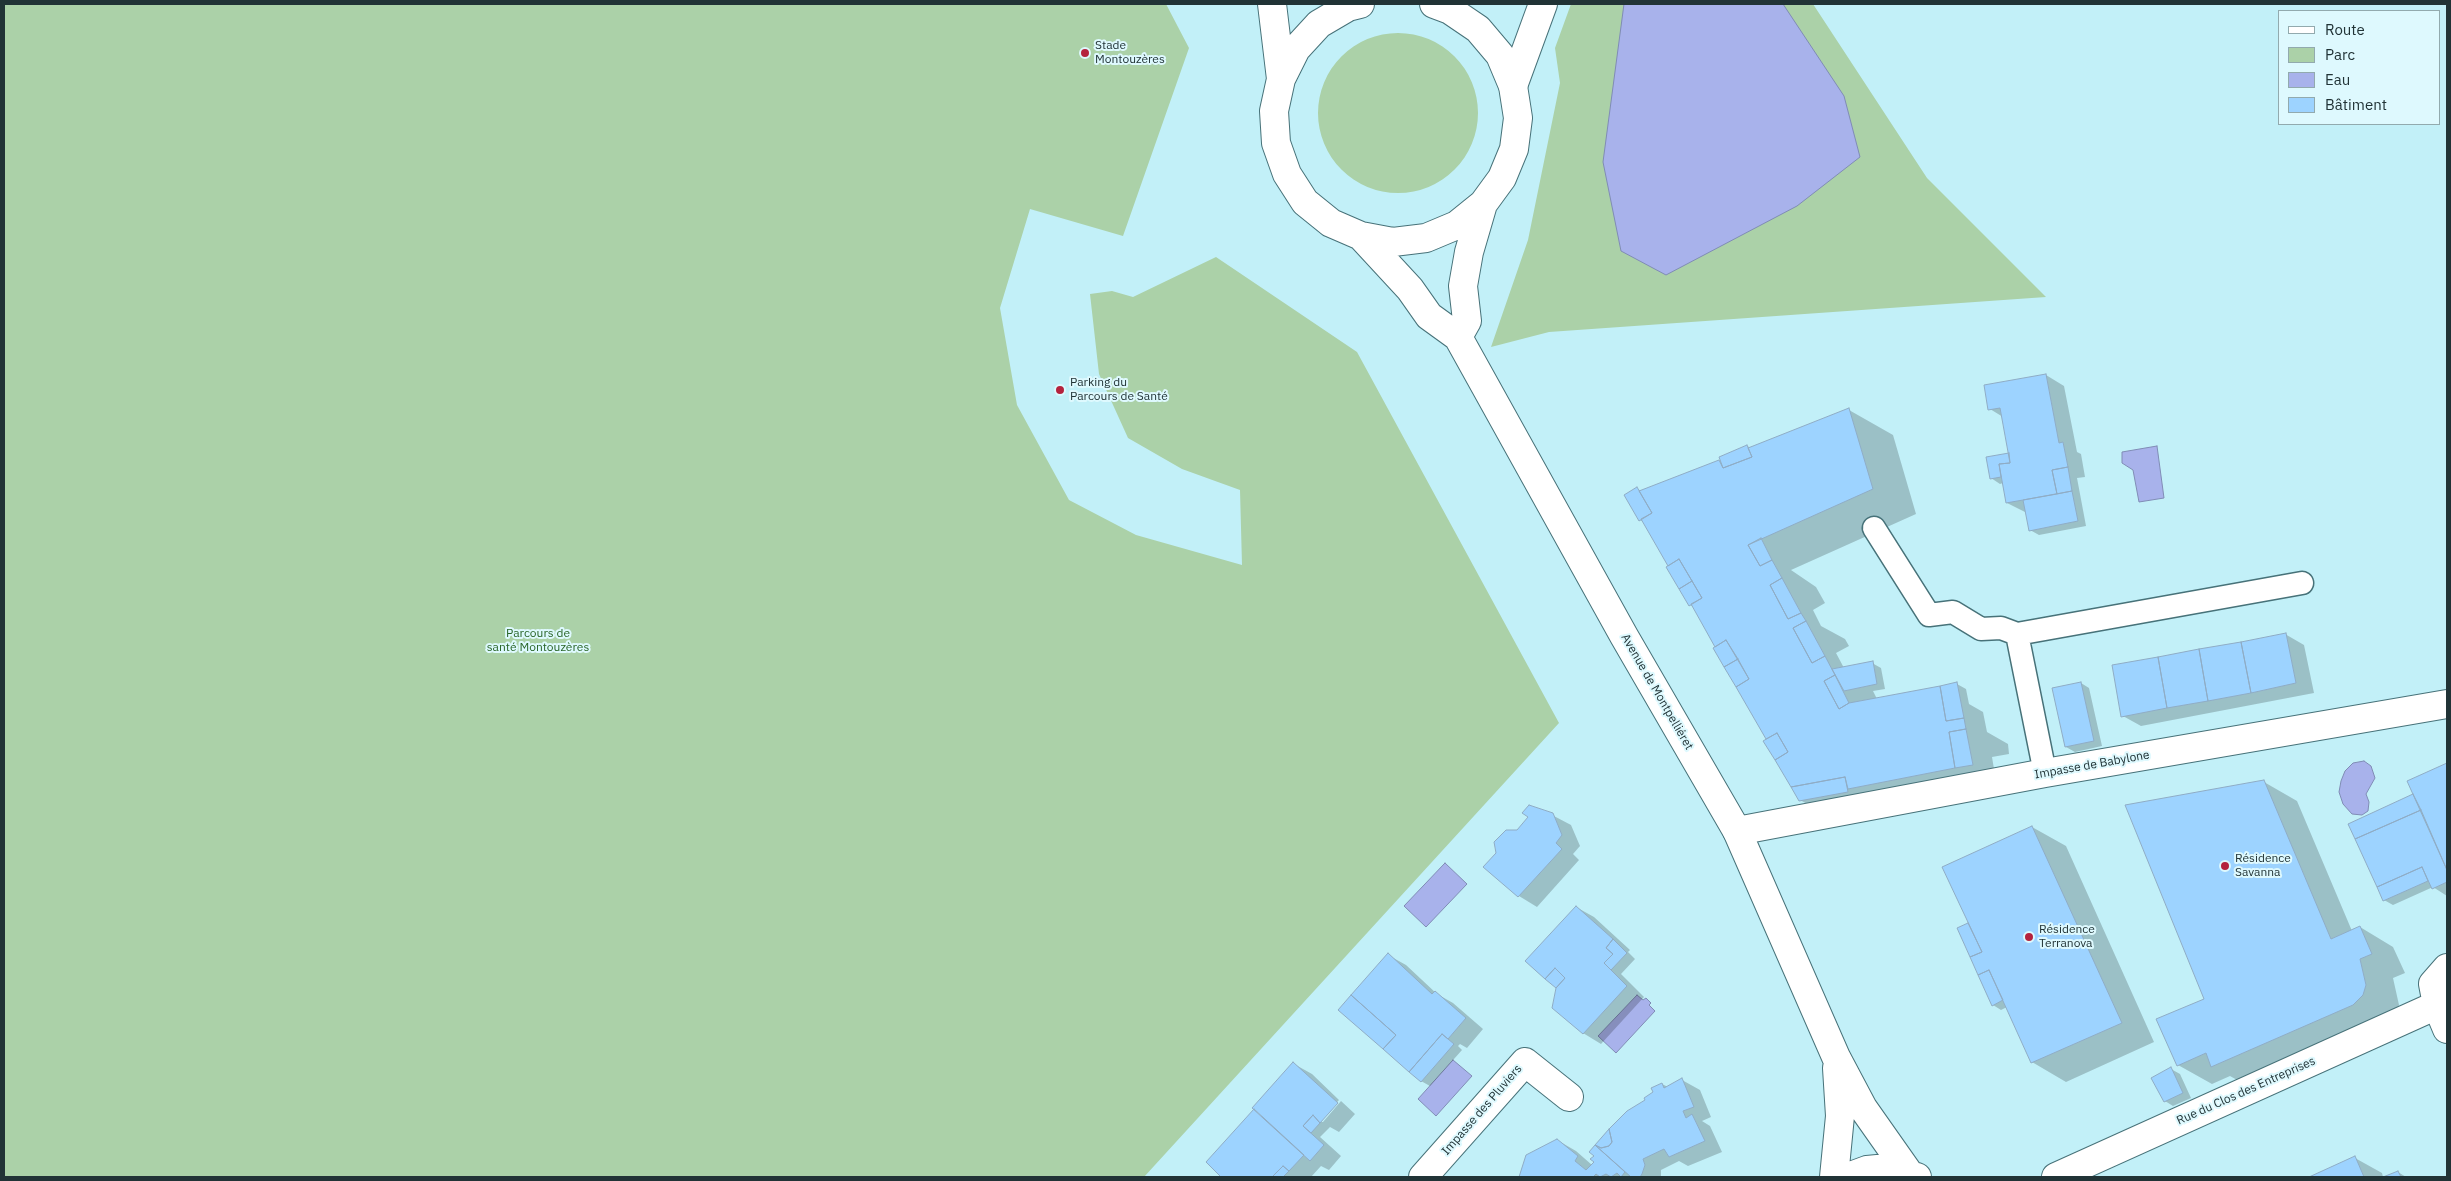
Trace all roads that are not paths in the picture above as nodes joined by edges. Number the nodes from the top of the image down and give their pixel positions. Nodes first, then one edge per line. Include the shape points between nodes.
1 (1272, 4) edge
2 (1360, 4) edge
3 (1543, 4) edge
4 (1449, 6) edge
5 (1281, 79) junction
6 (1513, 86) junction
7 (1483, 204) junction
8 (1361, 236) junction
9 (1458, 337) junction
10 (1874, 528) dead end
11 (2302, 582) dead end
12 (2017, 634) junction
13 (2447, 704) edge
14 (2045, 773) junction
15 (1737, 831) junction
16 (2447, 968) edge
17 (2442, 1017) edge
18 (1836, 1057) junction
19 (1569, 1097) dead end
20 (1913, 1175) edge
21 (1423, 1177) edge
22 (1834, 1177) edge
23 (1848, 1177) edge
24 (2056, 1177) edge

1 - 5 street
2 - 5 street via 1348,7 1319,24 1296,49
3 - 6 street
4 - 6 street via 1478,29 1500,55
5 - 8 street via 1274,111 1276,143 1287,174 1305,202 1331,223
6 - 7 street via 1518,118 1514,149 1502,178
7 - 8 street via 1457,225 1426,238 1394,242
7 - 9 street via 1463,286 1467,321
8 - 9 street, Avenue de Montpelliéret via 1410,289 1429,316
9 - 15 street, Avenue de Montpelliéret
10 - 12 lane via 1928,615 1953,612 1981,629 2001,628
11 - 12 lane
12 - 14 lane
13 - 14 street, Impasse de Babylone
14 - 15 street, Impasse de Babylone
15 - 18 street, Avenue de Montpelliéret
16 - 17 street, Rue du Clos des Entreprises via 2433,984
17 - 24 street, Rue du Clos des Entreprises
18 - 20 street, Avenue de Montpelliéret via 1863,1108
18 - 22 street, Avenue de Montpelliéret via 1840,1116
19 - 21 street, Impasse des Pluviers via 1525,1062
20 - 23 street via 1881,1168

